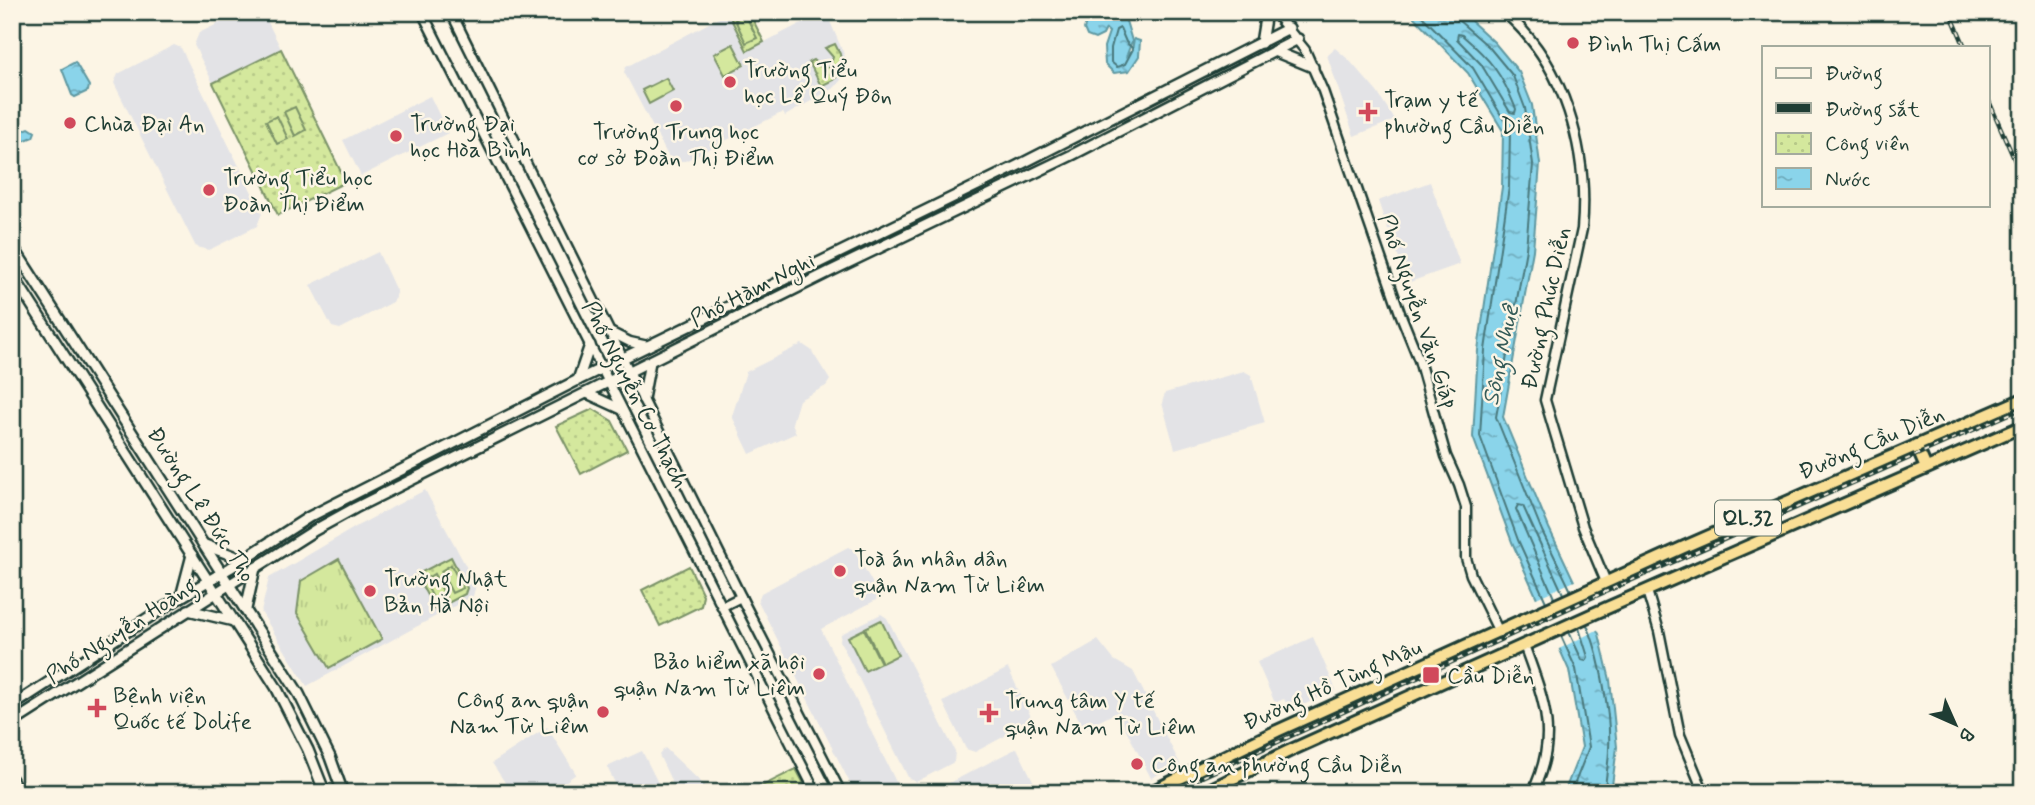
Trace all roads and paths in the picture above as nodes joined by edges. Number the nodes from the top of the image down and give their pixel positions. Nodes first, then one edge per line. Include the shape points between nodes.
1 (422, 12) edge
2 (451, 12) edge
3 (1266, 12) edge
4 (1274, 12) edge
5 (1504, 12) edge
6 (1289, 28) junction
7 (1298, 39) junction
8 (1261, 43) junction
9 (1274, 51) junction
10 (1313, 67) junction
11 (12, 245) edge
12 (12, 274) edge
13 (611, 332) junction
14 (590, 345) junction
15 (648, 346) junction
16 (624, 359) junction
17 (650, 362) junction
18 (602, 369) junction
19 (630, 372) junction
20 (578, 380) junction
21 (608, 382) junction
22 (586, 393) junction
23 (643, 399) junction
24 (2023, 399) edge
25 (622, 410) junction
26 (2023, 426) edge
27 (1916, 445) junction
28 (1926, 468) junction
29 (368, 488) junction
30 (374, 498) junction
31 (205, 545) junction
32 (192, 555) junction
33 (242, 559) junction
34 (255, 568) junction
35 (222, 573) junction
36 (208, 581) junction
37 (1606, 582) junction
38 (229, 584) junction
39 (1647, 591) junction
40 (215, 592) junction
41 (181, 597) junction
42 (741, 597) junction
43 (723, 606) junction
44 (246, 609) junction
45 (188, 610) junction
46 (1534, 615) joint
47 (234, 621) junction
48 (1499, 632) junction
49 (1545, 636) joint
50 (1524, 645) junction
51 (47, 684) junction
52 (55, 696) junction
53 (12, 706) edge
54 (1310, 717) junction
55 (12, 723) edge
56 (1320, 737) junction
57 (1189, 773) junction
58 (12, 779) edge
59 (20, 793) edge
60 (325, 793) edge
61 (342, 793) edge
62 (816, 793) edge
63 (841, 793) edge
64 (1149, 793) edge
65 (1202, 793) edge
66 (1532, 793) edge
67 (1704, 793) edge

1 - 14 street, Phố Nguyễn Cơ Thạch
2 - 13 street, Phố Nguyễn Cơ Thạch
3 - 8 main road
4 - 6 street, Phố Nguyễn Văn Giáp
5 - 37 street, Đường Phúc Diễn via 1528,35 1562,90 1579,152 1582,229 1545,400 1583,527
6 - 7 street, Phố Nguyễn Văn Giáp
6 - 8 main road, Phố Hàm Nghi
7 - 9 main road, Phố Hàm Nghi
7 - 10 street, Phố Nguyễn Văn Giáp
8 - 15 main road, Phố Hàm Nghi
9 - 10 main road
9 - 17 main road, Phố Hàm Nghi
10 - 48 street, Phố Nguyễn Văn Giáp via 1419,360 1446,456 1466,507 1466,558 1471,575
11 - 31 main road, Đường Lê Đức Thọ
12 - 32 main road, Đường Lê Đức Thọ
13 - 15 street
13 - 16 street, Phố Nguyễn Cơ Thạch
14 - 18 street, Phố Nguyễn Cơ Thạch
14 - 20 main road
15 - 16 main road, Phố Hàm Nghi
16 - 18 main road, Phố Hàm Nghi
16 - 19 street, Phố Nguyễn Cơ Thạch
17 - 19 main road, Phố Hàm Nghi
17 - 23 main road
18 - 20 main road, Phố Hàm Nghi
18 - 21 street, Phố Nguyễn Cơ Thạch
19 - 21 main road, Phố Hàm Nghi
19 - 23 street, Phố Nguyễn Cơ Thạch
20 - 29 main road, Phố Hàm Nghi
21 - 22 main road, Phố Hàm Nghi
21 - 25 street, Phố Nguyễn Cơ Thạch
22 - 25 street
22 - 30 main road, Phố Hàm Nghi
23 - 42 street, Phố Nguyễn Cơ Thạch
24 - 27 highway, Đường Cầu Diễn / QL.32
25 - 43 street, Phố Nguyễn Cơ Thạch
26 - 28 highway, Đường Cầu Diễn / QL.32
27 - 28 highway
27 - 37 highway, Đường Cầu Diễn / QL.32
28 - 39 highway, Đường Cầu Diễn / QL.32
29 - 30 street
29 - 33 main road, Phố Hàm Nghi via 309,517
30 - 34 main road, Phố Hàm Nghi
31 - 33 main road
31 - 35 main road, Đường Lê Đức Thọ
32 - 36 main road, Đường Lê Đức Thọ
32 - 41 main road
33 - 35 main road, Phố Hàm Nghi
34 - 38 main road, Phố Hàm Nghi
34 - 44 main road
35 - 36 main road, Phố Nguyễn Hoàng
35 - 38 main road, Đường Lê Đức Thọ
36 - 40 main road, Đường Lê Đức Thọ
36 - 41 main road, Phố Nguyễn Hoàng
37 - 46 highway, Đường Cầu Diễn / QL.32
38 - 40 main road, Phố Nguyễn Hoàng
38 - 44 main road, Đường Lê Đức Thọ
39 - 49 highway, Đường Cầu Diễn / QL.32
39 - 67 street via 1680,735
40 - 45 main road, Phố Nguyễn Hoàng
40 - 47 main road, Đường Lê Đức Thọ
41 - 51 main road, Phố Nguyễn Hoàng
42 - 43 street
42 - 63 street, Phố Nguyễn Cơ Thạch
43 - 62 street, Phố Nguyễn Cơ Thạch
44 - 61 main road, Đường Lê Đức Thọ via 311,716
45 - 47 main road
45 - 52 main road, Phố Nguyễn Hoàng
46 - 48 highway, Đường Hồ Tùng Mậu / QL.32
47 - 60 main road, Đường Lê Đức Thọ via 286,704
48 - 54 highway, Đường Hồ Tùng Mậu / QL.32
49 - 50 highway, Đường Hồ Tùng Mậu / QL.32
50 - 56 highway, Đường Hồ Tùng Mậu / QL.32
50 - 66 street via 1548,727 1548,749
51 - 52 street
51 - 53 main road, Phố Nguyễn Hoàng
52 - 55 main road, Phố Nguyễn Hoàng
54 - 56 highway
54 - 57 highway, Đường Hồ Tùng Mậu / QL.32
56 - 65 highway, Đường Hồ Tùng Mậu / QL.32
57 - 64 highway, Đường Hồ Tùng Mậu / QL.32
57 - 65 highway
58 - 59 street

